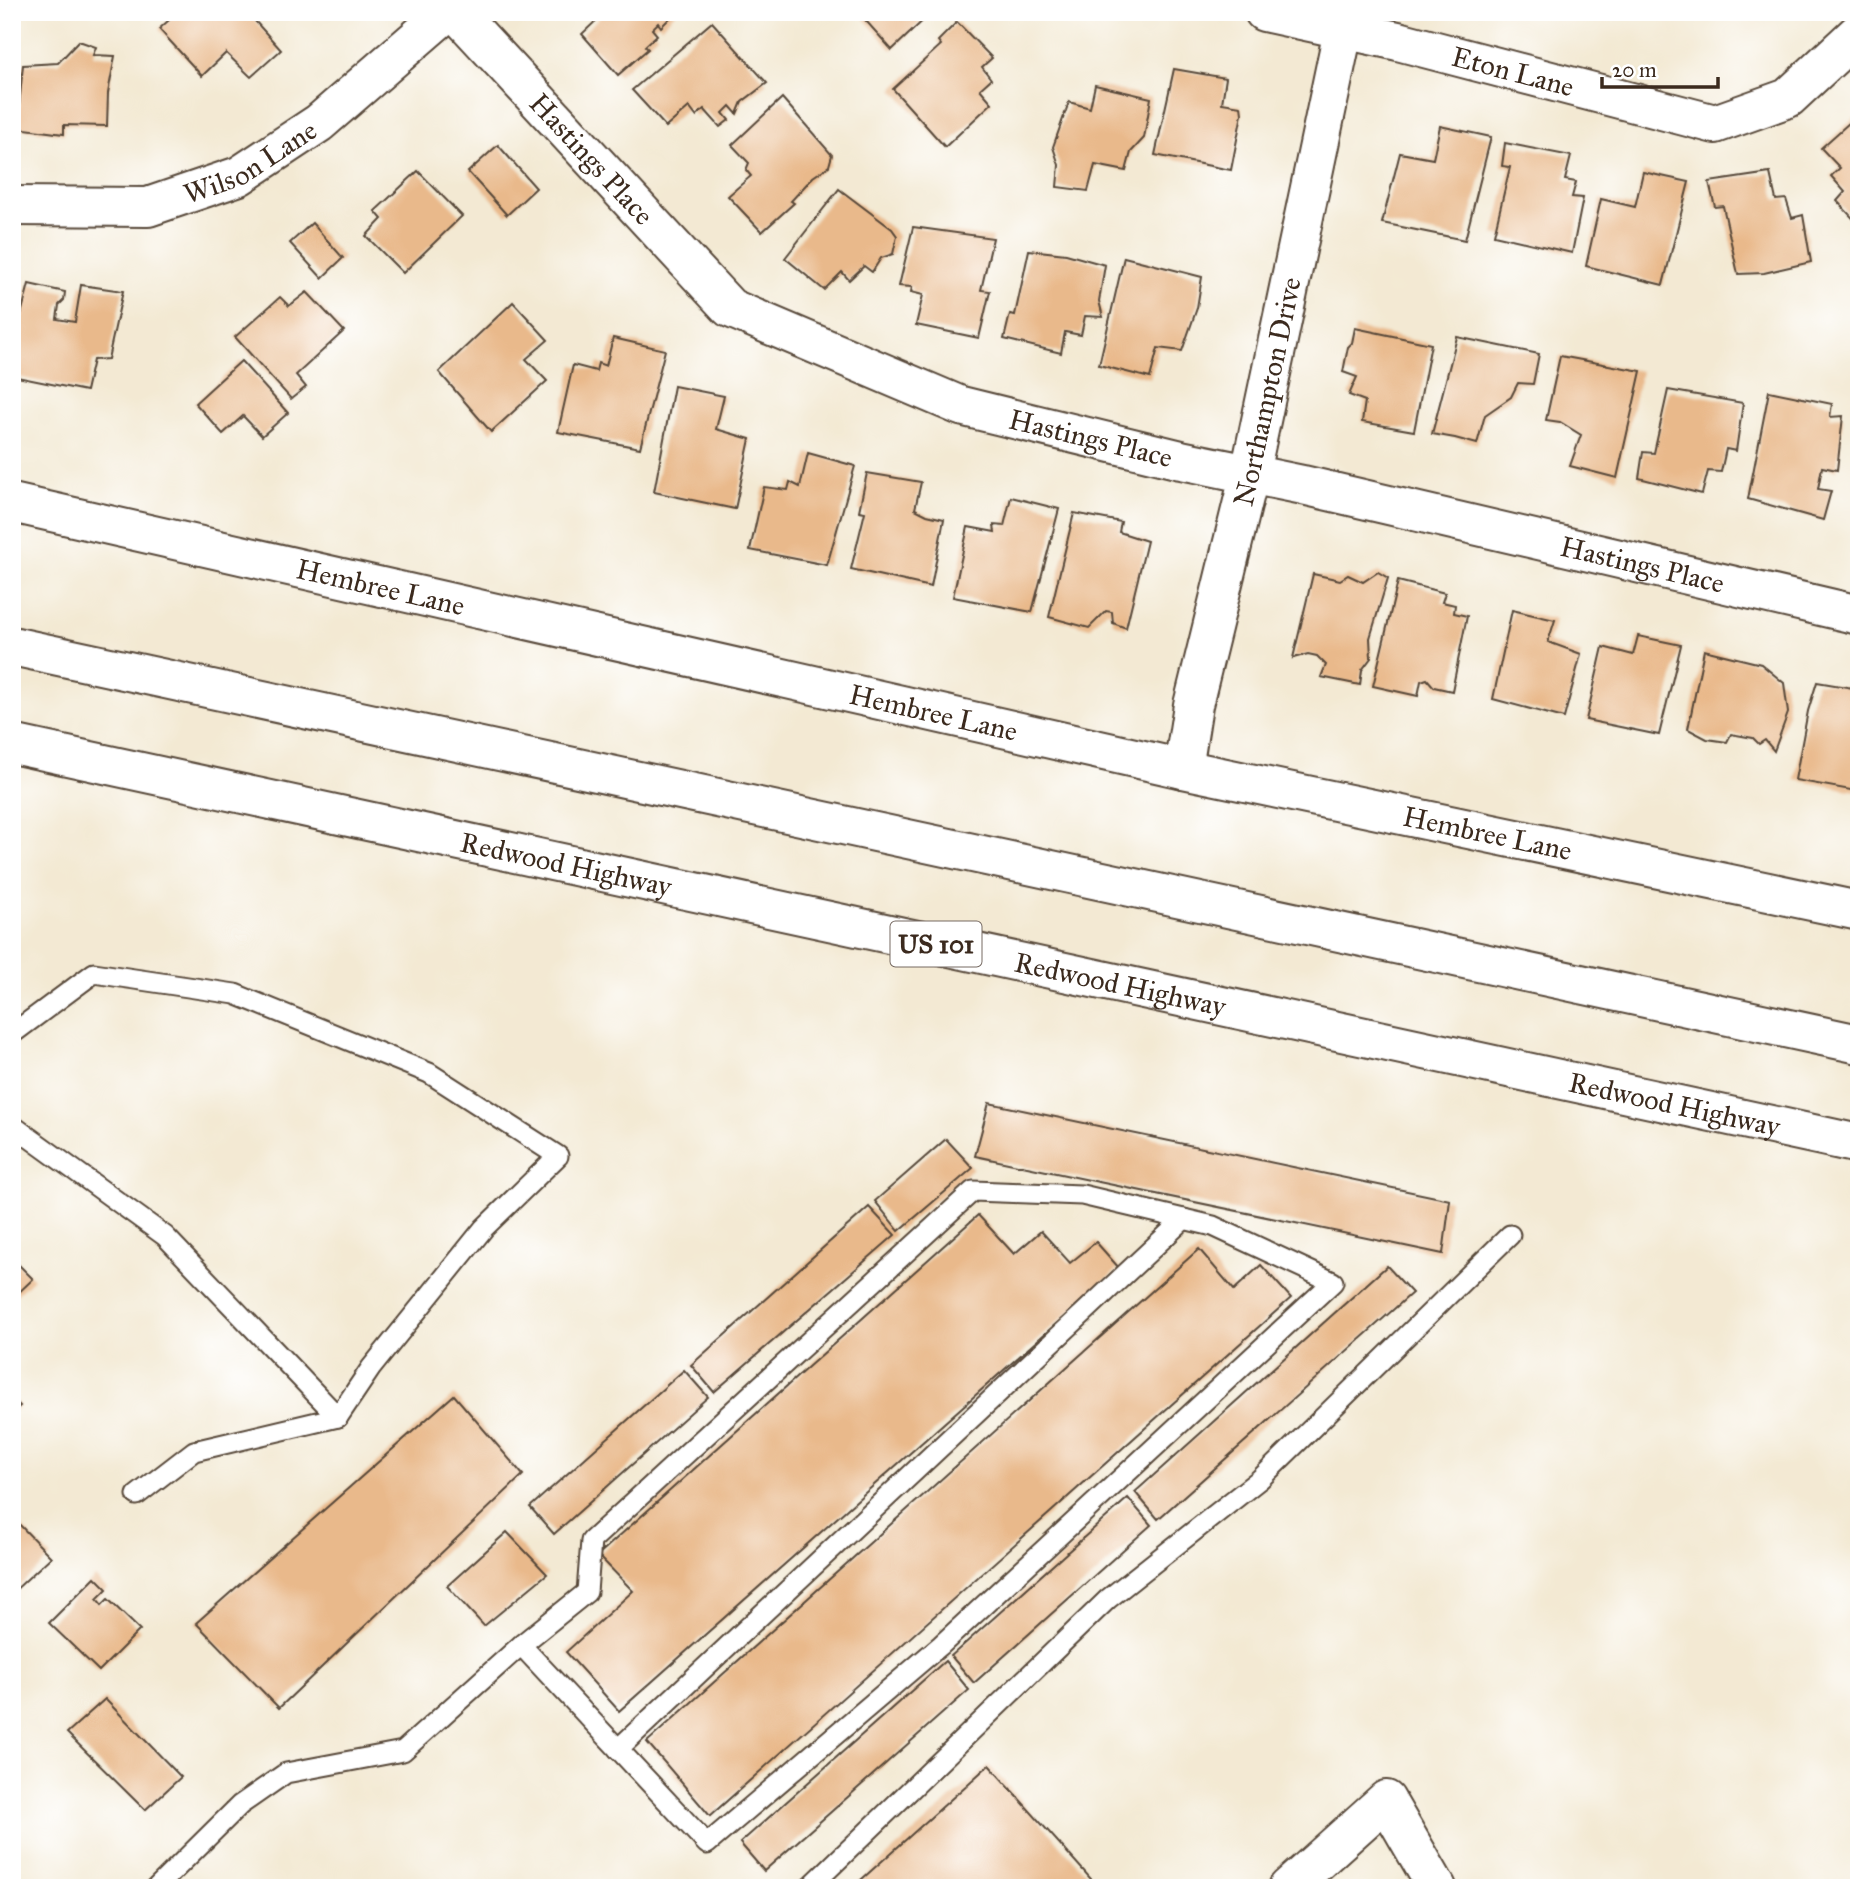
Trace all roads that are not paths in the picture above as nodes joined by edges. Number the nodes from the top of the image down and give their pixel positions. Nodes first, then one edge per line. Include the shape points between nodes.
1 (447, 12) edge
2 (456, 12) edge
3 (1264, 12) edge
4 (1345, 21) edge
5 (1859, 32) edge
6 (12, 206) edge
7 (1250, 473) junction
8 (12, 503) edge
9 (1859, 615) edge
10 (12, 646) edge
11 (12, 744) edge
12 (1183, 769) junction
13 (1859, 911) edge
14 (12, 1034) edge
15 (1859, 1044) edge
16 (12, 1125) edge
17 (1859, 1144) edge
18 (1184, 1219) junction
19 (1510, 1235) dead end
20 (338, 1417) junction
21 (137, 1495) dead end
22 (521, 1645) junction
23 (618, 1749) junction
24 (156, 1888) edge
25 (809, 1888) edge
26 (1288, 1888) edge
27 (1437, 1888) edge

1 - 6 main road, Wilson Lane via 318,122 239,176 148,207
2 - 7 main road, Hastings Place via 730,308 961,406
3 - 4 main road, Eton Lane
4 - 5 main road, Eton Lane via 1398,41 1715,124 1788,98
4 - 7 main road, Northampton Drive
7 - 9 main road, Hastings Place
7 - 12 main road, Northampton Drive via 1193,705
8 - 12 main road, Hembree Lane
10 - 15 main road
11 - 17 main road, Redwood Highway / US 101
12 - 13 main road, Hembree Lane
14 - 20 lane via 94,973 235,994 429,1073 558,1156 484,1228 371,1368
16 - 20 lane via 164,1236
18 - 22 lane via 1082,1195 973,1191 591,1541 587,1592
18 - 23 lane
18 - 23 lane via 1213,1226 1333,1282 941,1645 707,1844
19 - 25 lane via 1260,1479 1108,1599
20 - 21 lane via 194,1451
22 - 23 lane
22 - 24 lane via 402,1751 286,1773 240,1805
26 - 27 main road via 1386,1800

